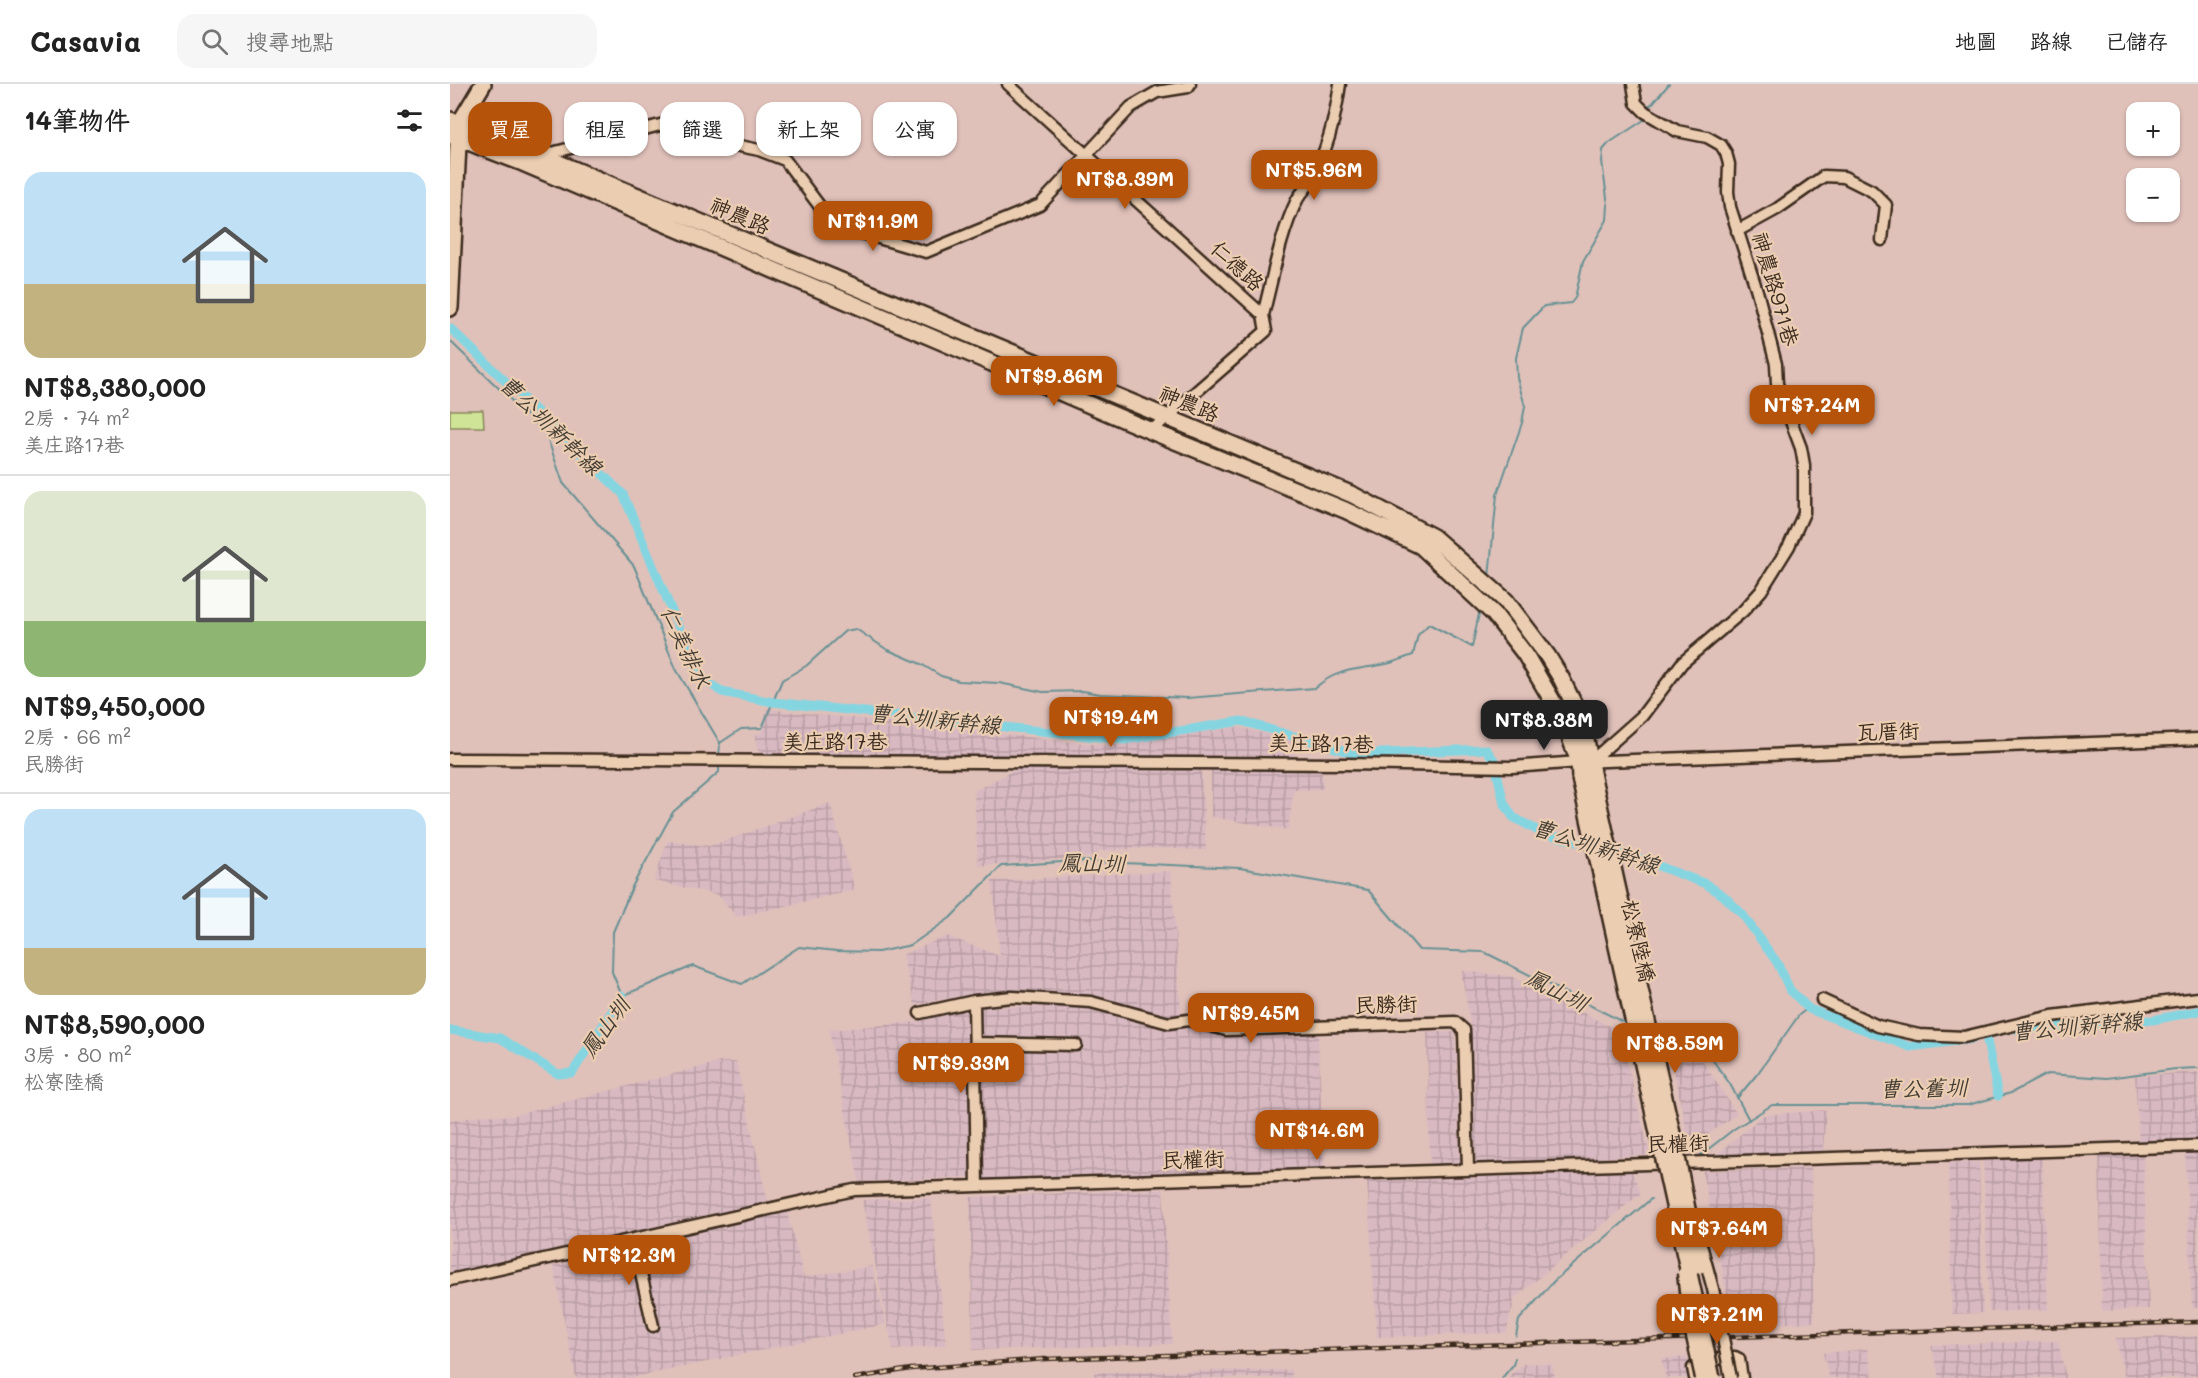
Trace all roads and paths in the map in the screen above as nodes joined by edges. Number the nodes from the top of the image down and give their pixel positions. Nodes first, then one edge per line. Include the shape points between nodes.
1 (483, 84) edge
2 (1008, 84) edge
3 (1190, 84) edge
4 (1340, 84) edge
5 (1633, 84) edge
6 (454, 129) edge
7 (552, 153) edge
8 (542, 156) joint
9 (1087, 157) junction
10 (523, 163) junction
11 (1737, 231) junction
12 (1882, 240) dead end
13 (450, 308) edge
14 (1263, 315) junction
15 (1166, 418) junction
16 (1150, 431) junction
17 (2198, 739) edge
18 (450, 759) edge
19 (1584, 762) junction
20 (1587, 778) joint
21 (2198, 998) edge
22 (1822, 1000) dead end
23 (974, 1001) junction
24 (920, 1013) dead end
25 (975, 1043) junction
26 (1076, 1045) dead end
27 (2198, 1146) edge
28 (1669, 1148) junction
29 (1468, 1170) junction
30 (977, 1186) junction
31 (633, 1239) junction
32 (450, 1280) edge
33 (653, 1326) dead end
34 (1695, 1378) edge
35 (1701, 1378) edge
36 (1712, 1378) edge
37 (1720, 1378) edge
38 (1731, 1378) edge
39 (1743, 1378) edge

1 - 6 street
2 - 9 street, 仁德路
3 - 9 street via 1157,92 1131,107
4 - 14 street via 1328,143 1298,197
5 - 11 street, 神農路971巷 via 1636,103 1645,112 1677,131 1707,137 1721,145 1730,164 1728,192
6 - 10 street, 神農路
6 - 13 street
7 - 9 street via 664,124 675,125 785,160 838,226 926,252 1040,205
8 - 10 street
8 - 15 street, 神農路
9 - 14 street, 仁德路
10 - 16 street, 神農路
11 - 12 street via 1778,209 1824,176 1844,177 1872,192 1886,205
11 - 19 street, 神農路971巷 via 1757,291 1778,384 1801,448 1804,513 1761,591 1682,663 1642,716
14 - 15 street, 仁德路 via 1266,331
15 - 16 street, 仁德路
15 - 19 street, 神農路 via 1353,495 1433,537 1506,601 1547,655 1583,723
16 - 19 street, 神農路 via 1345,510 1421,546 1494,614 1525,654
17 - 19 street, 瓦厝街
18 - 19 street, 美庄路17巷 via 1486,767
19 - 20 street, 神農路
20 - 28 street, 松寮陸橋, bridge
21 - 22 street via 2052,1016 1964,1037 1919,1035 1878,1026
23 - 24 street, 民勝街
23 - 25 street
23 - 29 street, 民勝街 via 1012,997 1091,1002 1169,1023 1188,1020 1226,1030 1455,1022 1464,1030
25 - 26 street
25 - 30 street
27 - 29 street, 民權街
28 - 35 street, 松寮陸橋, bridge via 1688,1318
28 - 36 street, 松寮陸橋, bridge
28 - 37 street, 松寮陸橋, bridge
28 - 38 street, 松寮陸橋, bridge via 1713,1289
29 - 30 street, 民權街
30 - 31 street, 民權街 via 854,1190
31 - 32 street, 民權街
31 - 33 street
34 - 39 street via 1693,1368 1701,1361 1735,1357 1739,1359

